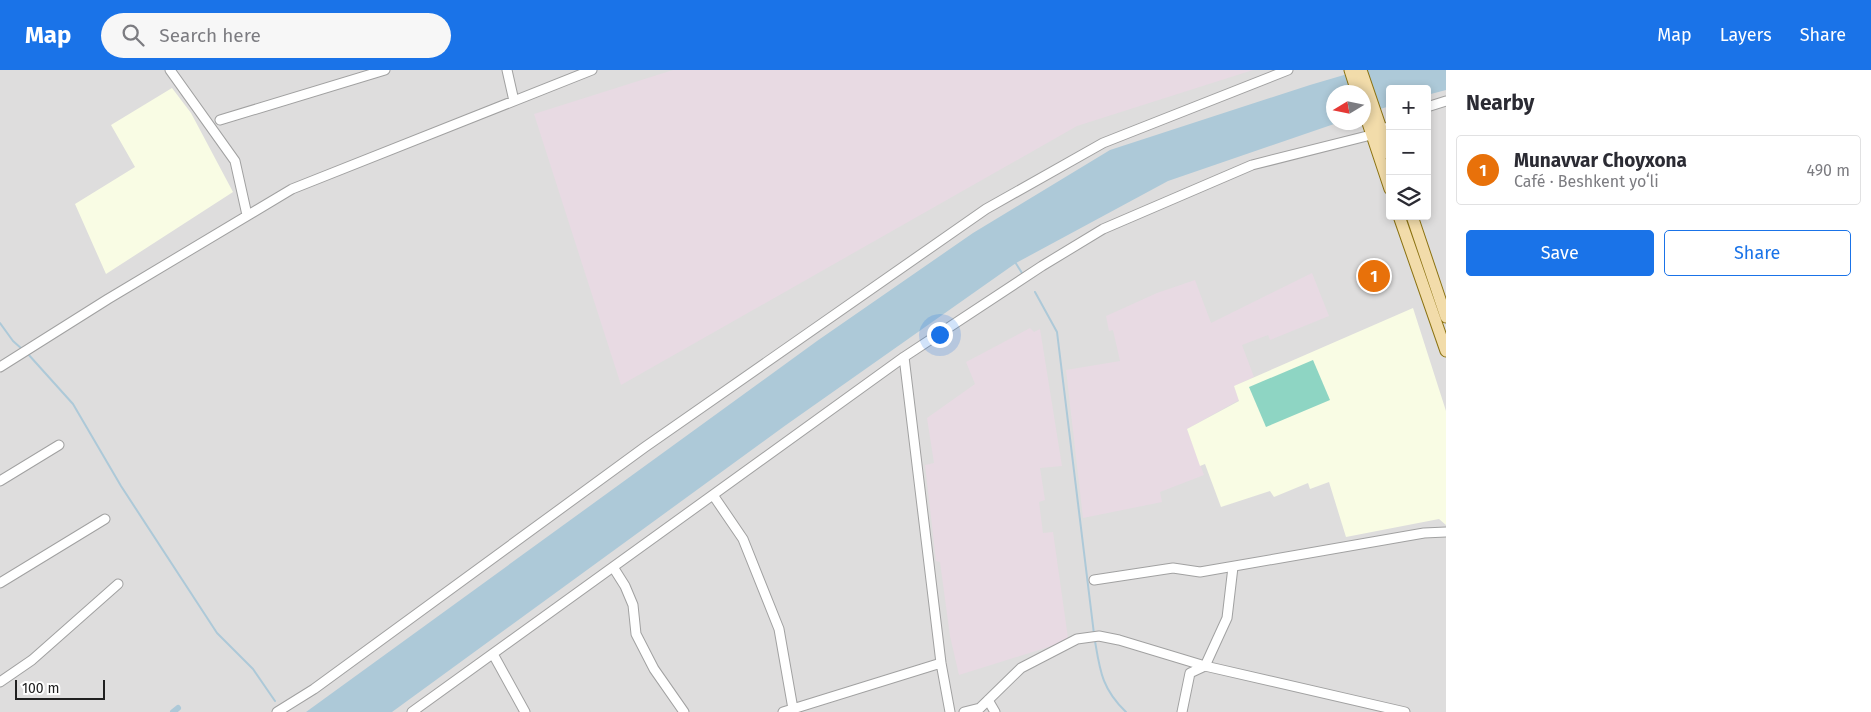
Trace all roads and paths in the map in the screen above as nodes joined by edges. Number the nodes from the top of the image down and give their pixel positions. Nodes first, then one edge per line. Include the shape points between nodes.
1 (170, 70) edge
2 (385, 70) edge
3 (507, 70) edge
4 (592, 70) edge
5 (1288, 70) edge
6 (1350, 70) edge
7 (1361, 70) edge
8 (1355, 85) edge
9 (514, 101) junction
10 (1446, 101) edge
11 (1431, 107) edge
12 (220, 120) dead end
13 (1377, 128) edge
14 (1386, 147) edge
15 (1387, 175) edge
16 (247, 215) junction
17 (1401, 220) edge
18 (1413, 220) edge
19 (1416, 246) junction
20 (1446, 317) edge
21 (1446, 350) edge
22 (904, 356) junction
23 (0, 367) edge
24 (59, 445) dead end
25 (0, 481) edge
26 (713, 495) junction
27 (105, 519) dead end
28 (1446, 532) edge
29 (613, 567) junction
30 (1233, 567) junction
31 (1094, 580) dead end
32 (0, 583) edge
33 (118, 584) dead end
34 (493, 654) junction
35 (942, 663) junction
36 (1205, 666) junction
37 (0, 682) edge
38 (988, 700) junction
39 (793, 709) junction
40 (1393, 711) edge
41 (277, 712) edge
42 (412, 712) edge
43 (525, 712) edge
44 (684, 712) edge
45 (783, 712) edge
46 (950, 712) edge
47 (964, 712) edge
48 (995, 712) edge
49 (1182, 712) edge
50 (1405, 712) edge

1 - 16 street via 235,161
2 - 12 street
3 - 9 street
4 - 9 street
5 - 41 street via 1103,143 986,209 645,447 314,689
6 - 8 main road
7 - 13 main road
9 - 16 street via 292,189
10 - 11 street
13 - 14 main road
13 - 15 main road
13 - 22 street via 1252,165 1103,229
16 - 23 street
17 - 19 main road
18 - 19 main road
19 - 20 main road
19 - 21 main road
22 - 26 street
22 - 35 street
24 - 25 street
26 - 29 street
26 - 39 street via 743,540 779,628
27 - 32 street
28 - 30 street via 1424,533
29 - 34 street
29 - 44 street via 626,586 633,605 636,634 654,669
30 - 31 street via 1200,572 1173,568
30 - 36 street via 1227,618
33 - 37 street via 32,660
34 - 42 street
34 - 43 street
35 - 39 street
35 - 46 street
36 - 38 street via 1119,640 1099,636 1077,639 1021,668
36 - 40 street
36 - 49 street via 1190,673
38 - 47 street via 980,708
38 - 48 street
39 - 45 street
40 - 50 street

